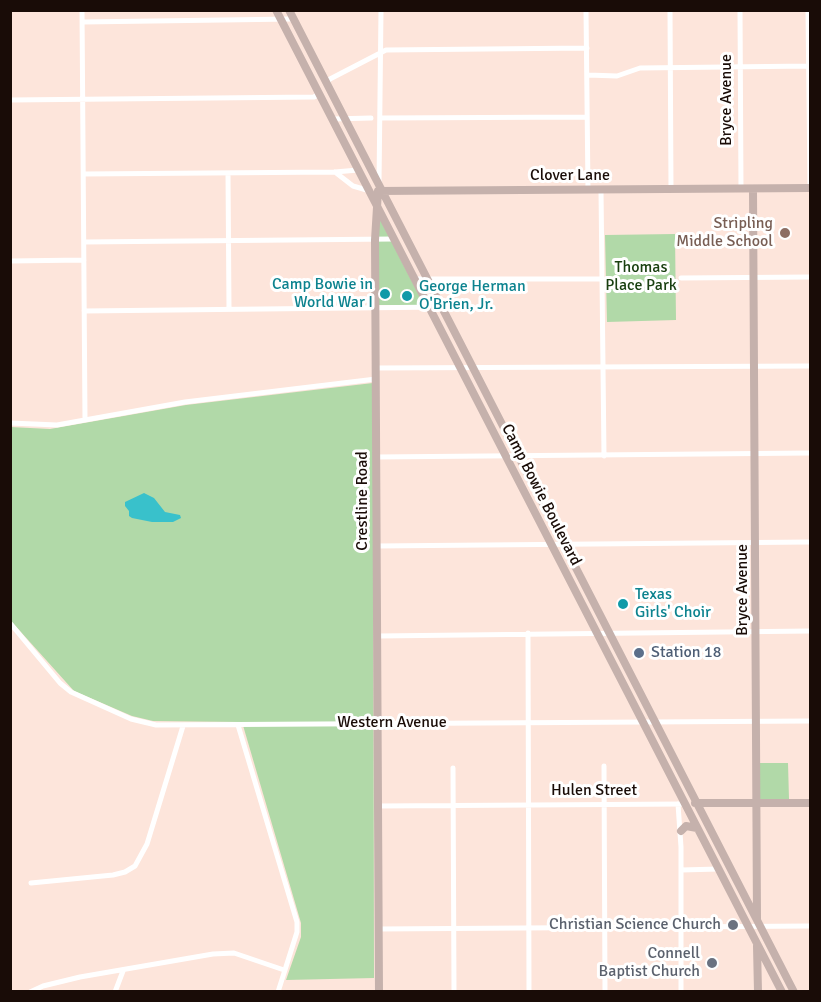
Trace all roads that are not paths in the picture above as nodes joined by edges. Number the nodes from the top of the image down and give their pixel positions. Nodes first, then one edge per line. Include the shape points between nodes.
1 (82, 10) edge
2 (276, 10) edge
3 (289, 10) edge
4 (381, 10) edge
5 (586, 10) edge
6 (670, 10) edge
7 (740, 10) edge
8 (808, 10) edge
9 (280, 19) junction
10 (293, 19) junction
11 (82, 22) junction
12 (587, 48) junction
13 (381, 53) junction
14 (810, 66) edge
15 (671, 67) junction
16 (740, 67) junction
17 (588, 75) junction
18 (327, 84) junction
19 (319, 94) junction
20 (83, 99) junction
21 (10, 100) edge
22 (587, 117) junction
23 (344, 118) junction
24 (371, 118) dead end
25 (381, 118) junction
26 (332, 119) junction
27 (358, 170) junction
28 (335, 172) junction
29 (228, 173) junction
30 (84, 174) junction
31 (810, 188) edge
32 (377, 189) junction
33 (671, 189) junction
34 (741, 189) junction
35 (753, 189) junction
36 (588, 190) junction
37 (602, 190) junction
38 (376, 204) junction
39 (229, 240) junction
40 (375, 240) junction
41 (393, 240) junction
42 (84, 242) junction
43 (84, 260) junction
44 (10, 261) edge
45 (754, 277) junction
46 (810, 277) edge
47 (681, 278) dead end
48 (415, 279) junction
49 (428, 279) junction
50 (602, 279) junction
51 (429, 307) junction
52 (442, 307) junction
53 (376, 308) junction
54 (230, 309) junction
55 (84, 311) junction
56 (754, 366) junction
57 (810, 366) edge
58 (602, 367) junction
59 (376, 368) junction
60 (460, 368) junction
61 (473, 368) junction
62 (376, 380) junction
63 (86, 420) junction
64 (10, 423) edge
65 (755, 453) junction
66 (810, 453) edge
67 (505, 456) junction
68 (518, 456) junction
69 (604, 456) junction
70 (377, 457) junction
71 (810, 542) edge
72 (756, 543) junction
73 (551, 545) junction
74 (564, 545) junction
75 (377, 546) junction
76 (10, 623) edge
77 (810, 631) edge
78 (757, 632) junction
79 (528, 633) junction
80 (597, 633) junction
81 (610, 633) junction
82 (378, 636) junction
83 (629, 670) junction
84 (619, 676) junction
85 (757, 721) junction
86 (810, 721) edge
87 (643, 722) junction
88 (655, 722) junction
89 (528, 723) junction
90 (378, 724) junction
91 (238, 725) junction
92 (183, 726) junction
93 (604, 766) dead end
94 (453, 768) dead end
95 (756, 802) junction
96 (698, 803) junction
97 (810, 803) edge
98 (529, 804) junction
99 (682, 804) junction
100 (453, 805) junction
101 (605, 805) junction
102 (378, 806) junction
103 (698, 828) junction
104 (681, 831) junction
105 (719, 869) junction
106 (681, 870) junction
107 (31, 883) dead end
108 (758, 924) junction
109 (605, 926) junction
110 (748, 926) junction
111 (810, 926) edge
112 (454, 927) junction
113 (529, 927) junction
114 (681, 927) junction
115 (379, 929) junction
116 (758, 944) junction
117 (123, 970) junction
118 (284, 970) junction
119 (30, 992) edge
120 (115, 992) edge
121 (278, 992) edge
122 (379, 992) edge
123 (454, 992) edge
124 (529, 992) edge
125 (605, 992) edge
126 (681, 992) edge
127 (758, 992) edge
128 (782, 992) edge
129 (794, 992) edge

1 - 11 street
2 - 9 main road, Camp Bowie Boulevard
3 - 10 main road, Camp Bowie Boulevard
4 - 13 street
5 - 12 street
6 - 15 street
7 - 16 street, Bryce Avenue
8 - 14 street
9 - 10 street
9 - 11 street
9 - 19 main road, Camp Bowie Boulevard
10 - 18 main road, Camp Bowie Boulevard
11 - 20 street
12 - 13 street
12 - 17 street
13 - 18 street
13 - 25 street
14 - 16 street
14 - 31 street
15 - 16 street
15 - 17 street via 640,68 617,76
15 - 33 street
16 - 34 street, Bryce Avenue
17 - 22 street
18 - 19 main road
18 - 23 main road, Camp Bowie Boulevard
19 - 20 street
19 - 26 main road, Camp Bowie Boulevard
20 - 21 street
20 - 30 street
22 - 25 street
22 - 36 street
23 - 24 street
23 - 26 street
23 - 32 main road, Camp Bowie Boulevard
25 - 32 street
26 - 27 main road, Camp Bowie Boulevard
27 - 28 street
27 - 32 main road, Camp Bowie Boulevard
28 - 29 street
28 - 32 street, Clover Lane via 353,186
29 - 30 street
29 - 39 street
30 - 42 street
31 - 35 main road, Clover Lane
32 - 36 main road, Clover Lane
32 - 38 main road, Camp Bowie Boulevard
32 - 49 main road, Camp Bowie Boulevard
33 - 34 main road, Clover Lane
33 - 37 main road, Clover Lane
34 - 35 main road, Clover Lane
35 - 45 main road, Bryce Avenue
36 - 37 main road, Clover Lane
37 - 50 street
38 - 40 main road, Crestline Road
38 - 41 main road, Camp Bowie Boulevard
39 - 40 street
39 - 42 street
39 - 54 street
40 - 41 street
40 - 53 main road, Crestline Road
41 - 48 main road, Camp Bowie Boulevard
42 - 43 street
43 - 44 street
43 - 55 street
45 - 46 street
45 - 47 street
45 - 56 main road, Bryce Avenue
48 - 49 street
48 - 51 main road, Camp Bowie Boulevard
49 - 50 street
49 - 52 main road, Camp Bowie Boulevard
50 - 58 street
51 - 52 street
51 - 53 street
51 - 60 main road, Camp Bowie Boulevard
52 - 61 main road, Camp Bowie Boulevard
53 - 54 street
53 - 59 main road, Crestline Road
54 - 55 street
55 - 63 street
56 - 57 street
56 - 58 street
56 - 65 main road, Bryce Avenue
58 - 61 street
58 - 69 street
59 - 60 street
59 - 62 main road, Crestline Road
60 - 61 street
60 - 67 main road, Camp Bowie Boulevard
61 - 68 main road, Camp Bowie Boulevard
62 - 63 street via 185,402
62 - 70 main road, Crestline Road
63 - 64 street via 57,425
65 - 66 street
65 - 69 street
65 - 72 main road, Bryce Avenue
67 - 68 street
67 - 70 street
67 - 73 main road, Camp Bowie Boulevard
68 - 69 street
68 - 74 main road, Camp Bowie Boulevard
70 - 75 main road, Crestline Road
71 - 72 street
72 - 74 street
72 - 78 main road, Bryce Avenue
73 - 74 street
73 - 75 street
73 - 80 main road, Camp Bowie Boulevard
74 - 81 main road, Camp Bowie Boulevard
75 - 82 main road, Crestline Road
76 - 92 street, Western Avenue via 70,692 131,719
77 - 78 street
78 - 81 street
78 - 85 main road, Bryce Avenue
79 - 80 street
79 - 82 street
79 - 89 street
80 - 81 street
80 - 84 main road, Camp Bowie Boulevard
81 - 83 main road, Camp Bowie Boulevard
82 - 90 main road, Crestline Road
83 - 84 main road
83 - 88 main road, Camp Bowie Boulevard
84 - 87 main road, Camp Bowie Boulevard
85 - 86 street, Western Avenue
85 - 88 street, Western Avenue
85 - 95 main road, Bryce Avenue
87 - 88 street, Western Avenue
87 - 89 street, Western Avenue
87 - 99 main road, Camp Bowie Boulevard
88 - 96 main road, Camp Bowie Boulevard
89 - 90 street, Western Avenue
89 - 98 street
90 - 91 street, Western Avenue
90 - 102 main road, Crestline Road
91 - 92 street, Western Avenue
91 - 118 street via 297,922
92 - 107 street via 147,844 135,866 113,875
93 - 101 street
94 - 100 street
95 - 96 main road, Hulen Street
95 - 97 main road, Hulen Street
95 - 108 main road, Bryce Avenue
96 - 99 main road, Hulen Street
96 - 108 main road, Camp Bowie Boulevard
98 - 100 street, Hulen Street
98 - 101 street, Hulen Street
98 - 113 street
99 - 101 street, Hulen Street
99 - 103 main road, Camp Bowie Boulevard
99 - 104 street
100 - 102 street, Hulen Street
100 - 112 street
101 - 109 street
102 - 115 main road, Crestline Road
103 - 104 main road via 686,826
103 - 105 main road, Camp Bowie Boulevard
104 - 106 street
105 - 106 street
105 - 110 main road, Camp Bowie Boulevard
106 - 114 street
108 - 110 street
108 - 111 street
108 - 116 main road, Bryce Avenue
108 - 129 main road, Camp Bowie Boulevard
109 - 113 street
109 - 114 street
109 - 125 street
110 - 114 street
110 - 116 main road, Camp Bowie Boulevard
112 - 113 street
112 - 115 street
112 - 123 street
113 - 124 street
114 - 126 street
115 - 122 main road, Crestline Road
116 - 127 main road, Bryce Avenue
116 - 128 main road, Camp Bowie Boulevard
117 - 118 street via 234,953
117 - 119 street via 61,981
117 - 120 street
118 - 121 street

